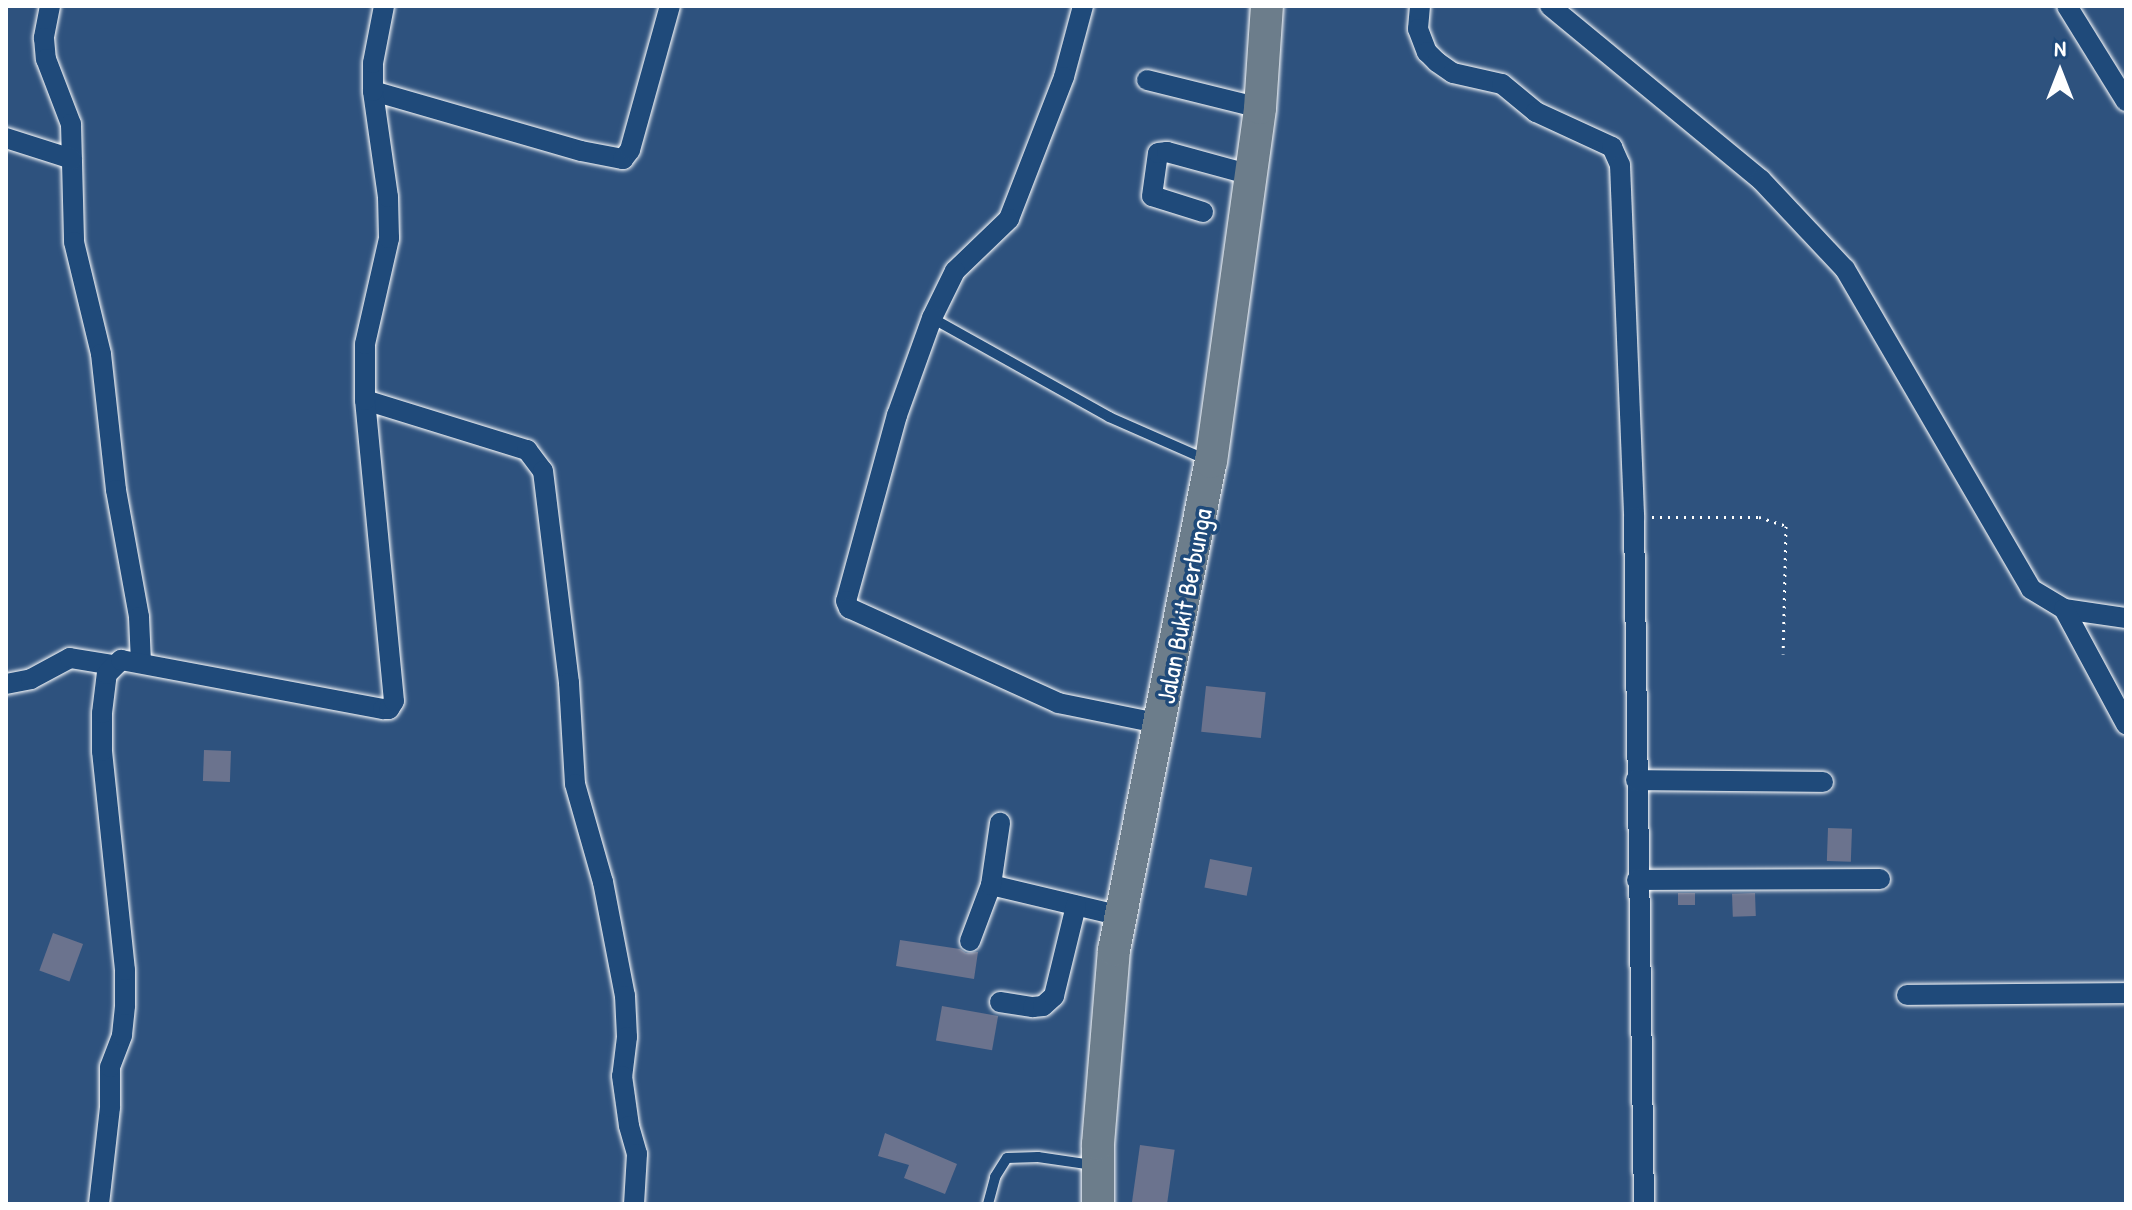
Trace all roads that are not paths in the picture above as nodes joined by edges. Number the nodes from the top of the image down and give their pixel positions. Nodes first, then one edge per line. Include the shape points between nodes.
1 (50, 6) edge
2 (384, 6) edge
3 (670, 6) edge
4 (1083, 6) edge
5 (1267, 6) edge
6 (1420, 6) edge
7 (1550, 6) edge
8 (2067, 6) edge
9 (1147, 80) dead end
10 (373, 91) junction
11 (2126, 101) edge
12 (1260, 108) junction
13 (6, 138) edge
14 (72, 159) junction
15 (1251, 175) junction
16 (1203, 212) dead end
17 (932, 318) junction
18 (365, 400) junction
19 (1211, 462) junction
20 (2064, 609) junction
21 (2126, 618) edge
22 (141, 662) junction
23 (113, 665) junction
24 (6, 684) edge
25 (1162, 724) junction
26 (2126, 724) edge
27 (1636, 780) junction
28 (1823, 782) dead end
29 (1000, 823) dead end
30 (1880, 879) dead end
31 (1637, 880) junction
32 (991, 885) junction
33 (1076, 906) junction
34 (1121, 916) junction
35 (970, 941) dead end
36 (2126, 993) edge
37 (1907, 995) dead end
38 (1000, 1002) dead end
39 (1098, 1166) junction
40 (99, 1204) edge
41 (634, 1204) edge
42 (988, 1204) edge
43 (1098, 1204) edge
44 (1644, 1204) edge

1 - 14 street via 46,59 71,124
2 - 10 street
3 - 10 street via 630,150 623,159
4 - 17 street via 1064,77 1009,219 955,271
5 - 12 main road, Jalan Bukit Berbunga
6 - 27 street via 1418,29 1437,62 1453,73 1502,84 1536,112 1604,142 1620,165 1634,517
7 - 20 street via 1761,180 1845,269 2023,578 2038,596
8 - 11 street
9 - 12 street
10 - 18 street via 386,173 389,238 367,331
12 - 15 main road, Jalan Bukit Berbunga
13 - 14 street
14 - 22 street via 74,242 101,354
15 - 16 street via 1158,153 1152,196
15 - 19 main road, Jalan Bukit Berbunga
17 - 19 lane via 1109,417
17 - 25 street via 897,415 847,606 1058,703
18 - 22 street via 394,701 389,709
18 - 41 street via 527,450 543,471 569,683 575,784 603,882 625,996 622,1076 637,1154
19 - 25 main road, Jalan Bukit Berbunga
20 - 21 street
20 - 26 street
22 - 23 street via 121,660
23 - 24 street via 70,658 31,679
23 - 40 street via 104,689 102,751 125,1005 122,1035 110,1067
25 - 34 main road, Jalan Bukit Berbunga
27 - 28 street
27 - 31 street
29 - 32 street
30 - 31 street
31 - 44 street
32 - 33 street
32 - 35 street
33 - 34 street
33 - 38 street via 1054,996 1043,1006
34 - 39 main road, Jalan Bukit Berbunga
36 - 37 street
39 - 42 lane via 1007,1158
39 - 43 main road, Jalan Bukit Berbunga

